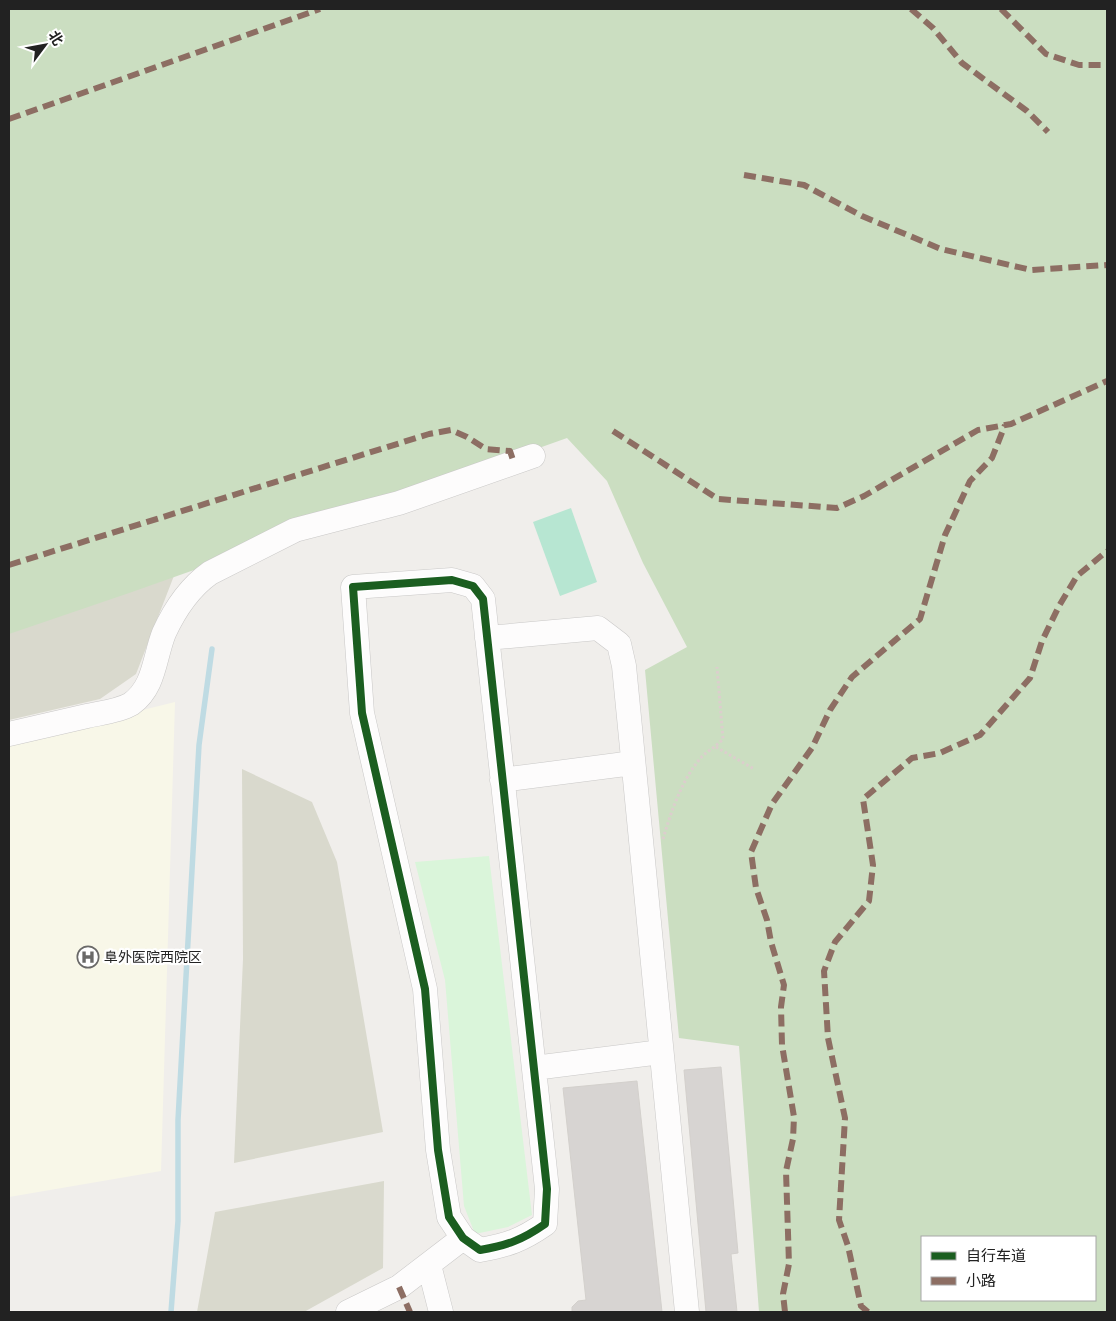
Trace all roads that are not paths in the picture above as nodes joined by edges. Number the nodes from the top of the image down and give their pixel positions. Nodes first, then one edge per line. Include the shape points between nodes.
1 (533, 456) dead end
2 (486, 638) junction
3 (9, 734) edge
4 (633, 763) junction
5 (502, 780) junction
6 (661, 1052) junction
7 (534, 1068) junction
8 (463, 1238) junction
9 (428, 1265) junction
10 (348, 1312) edge
11 (441, 1312) edge
12 (686, 1312) edge

1 - 3 street via 399,503 295,530 210,573 183,599 164,634 152,676 143,692 130,704
2 - 4 street via 598,628 619,644
2 - 5 street
2 - 8 street via 482,599 473,586 452,580 354,587 362,713 425,989 438,1150 449,1217
4 - 5 street
4 - 6 street
5 - 7 street
6 - 7 street
6 - 12 street
7 - 8 street via 547,1189 545,1224 504,1246 480,1250
8 - 9 street
9 - 10 street via 400,1287
9 - 11 street

